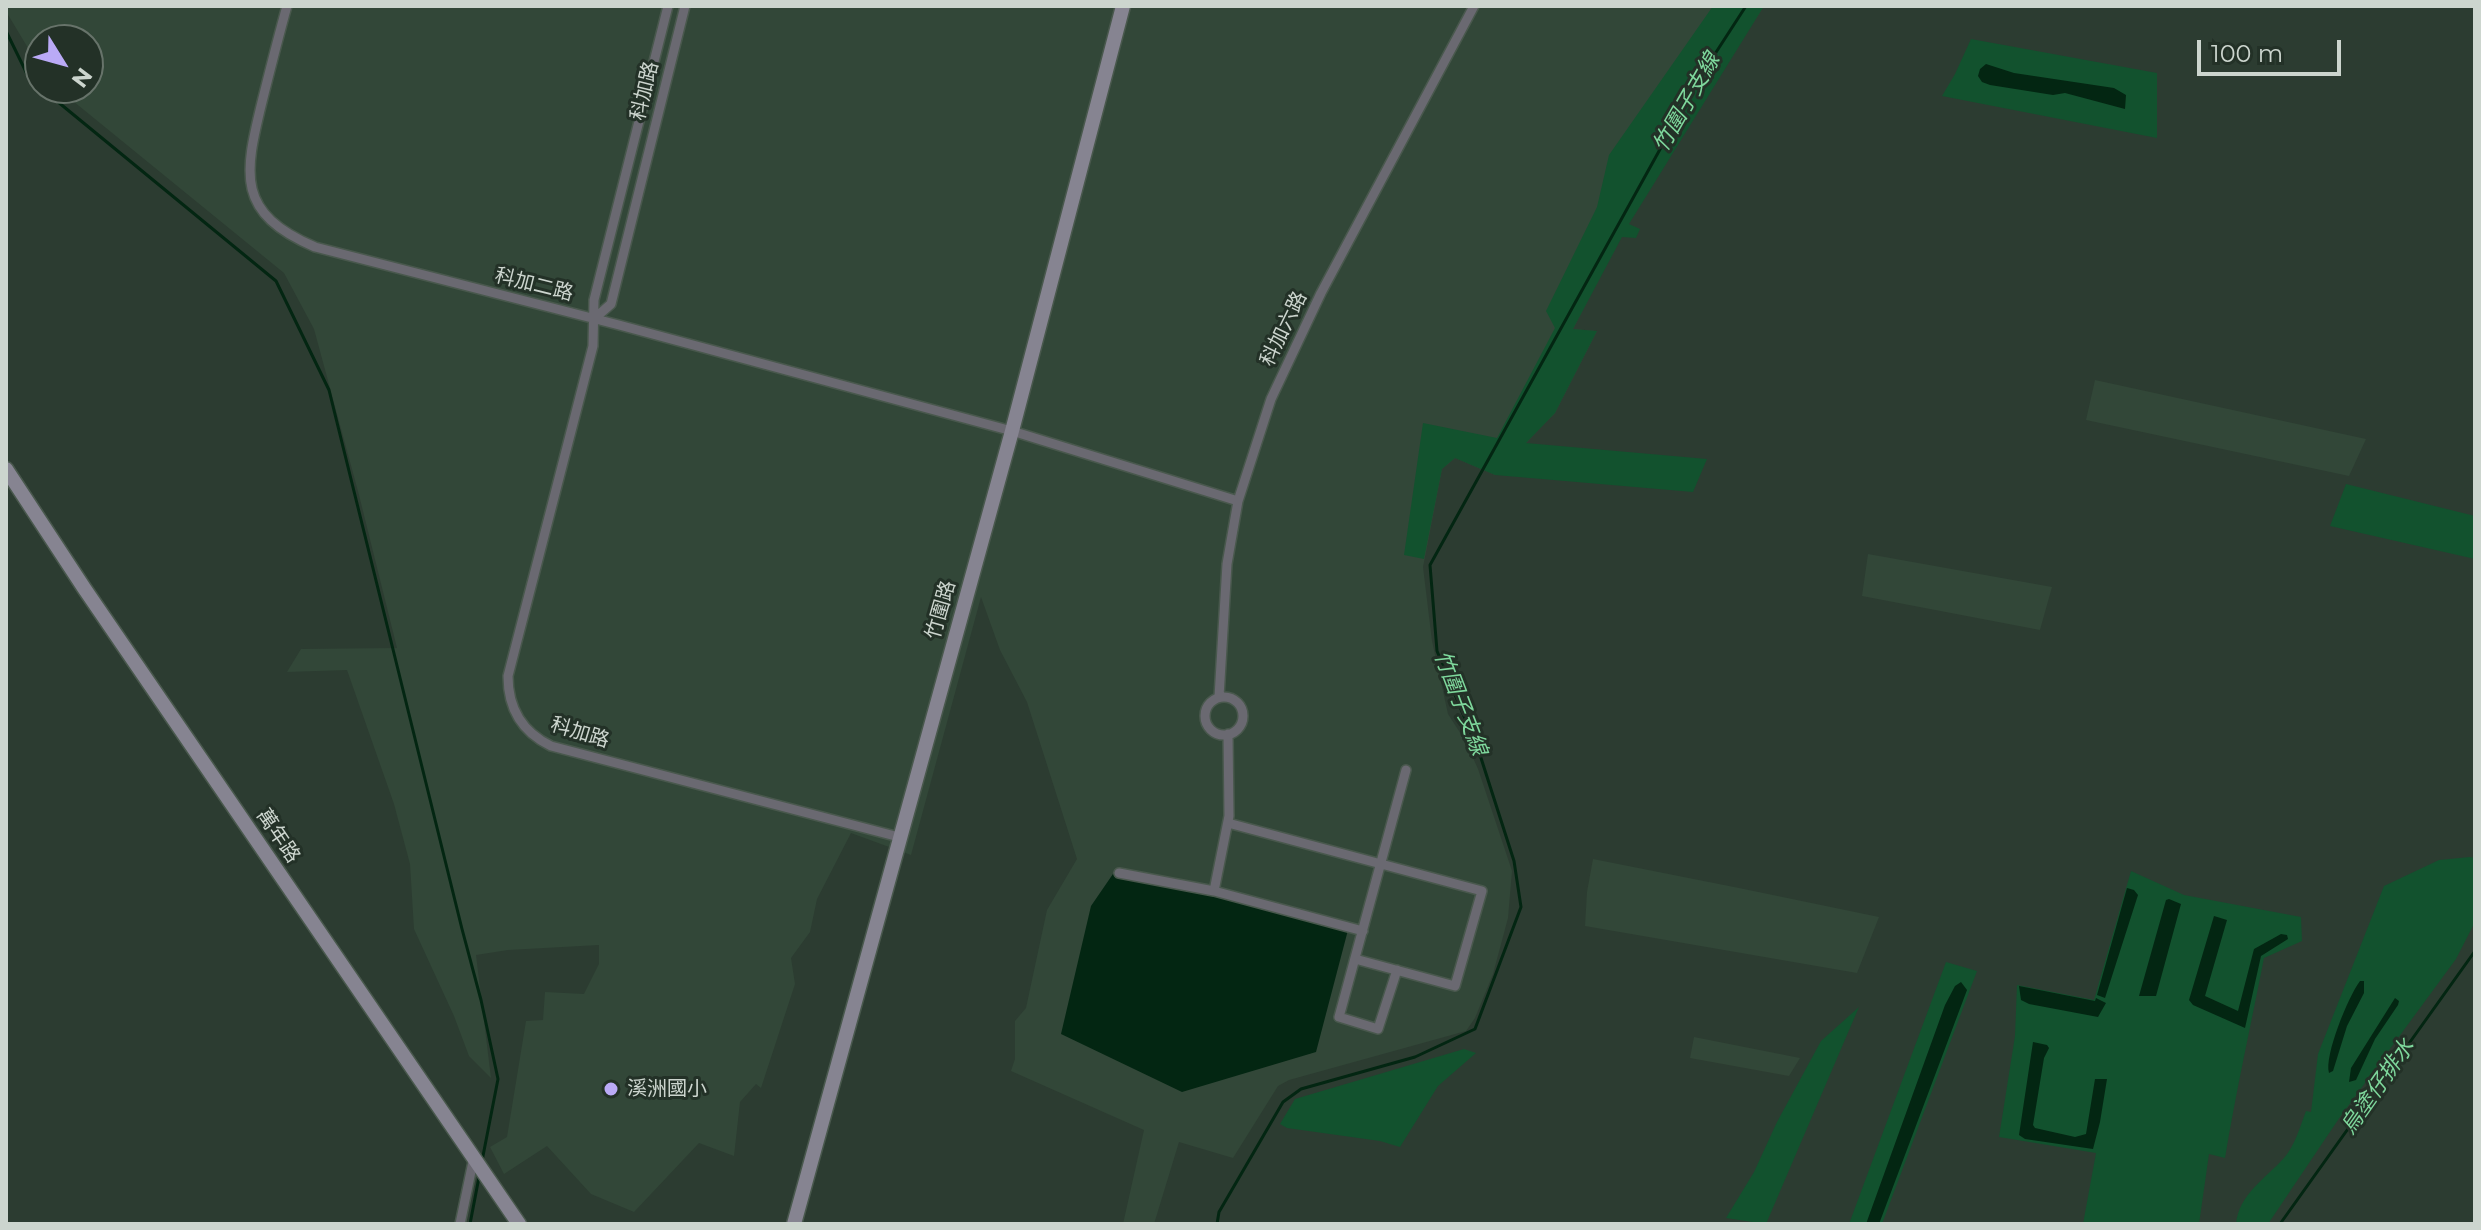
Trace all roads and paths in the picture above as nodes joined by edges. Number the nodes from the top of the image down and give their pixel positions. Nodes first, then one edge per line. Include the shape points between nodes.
1 (287, 6) edge
2 (668, 6) edge
3 (685, 6) edge
4 (1123, 6) edge
5 (1474, 6) edge
6 (595, 318) junction
7 (1012, 431) junction
8 (6, 469) edge
9 (1238, 501) junction
10 (1219, 697) junction
11 (1228, 734) junction
12 (1406, 770) dead end
13 (1228, 823) junction
14 (899, 837) junction
15 (1381, 864) junction
16 (1119, 873) dead end
17 (1214, 891) junction
18 (1363, 931) junction
19 (1355, 959) junction
20 (1397, 970) junction
21 (478, 1164) junction
22 (460, 1224) edge
23 (519, 1224) edge
24 (794, 1224) edge

1 - 6 street, 科加二路 via 248,175 264,215 315,247
2 - 6 street, 科加路 via 594,300
3 - 6 street, 科加路 via 611,304
4 - 7 street, 竹圍路
5 - 9 street, 科加六路 via 1294,345
6 - 7 street, 科加二路
6 - 14 street, 科加路 via 593,346 508,676 511,705 520,722 534,737 562,750
7 - 9 street, 科加二路
7 - 14 street, 竹圍路
8 - 21 street, 萬年路
9 - 10 street, 科加六路 via 1227,564
10 - 11 street via 1208,705 1205,717 1215,733
10 - 11 street via 1236,701 1243,711 1238,728
11 - 13 street
12 - 15 street
13 - 15 street
13 - 17 street
14 - 24 street, 竹圍路
15 - 18 street
15 - 20 street via 1482,891 1455,986
16 - 17 street
17 - 18 street
18 - 19 street
19 - 20 street
19 - 20 street via 1339,1017 1378,1029
21 - 22 street
21 - 23 street, 萬年路

